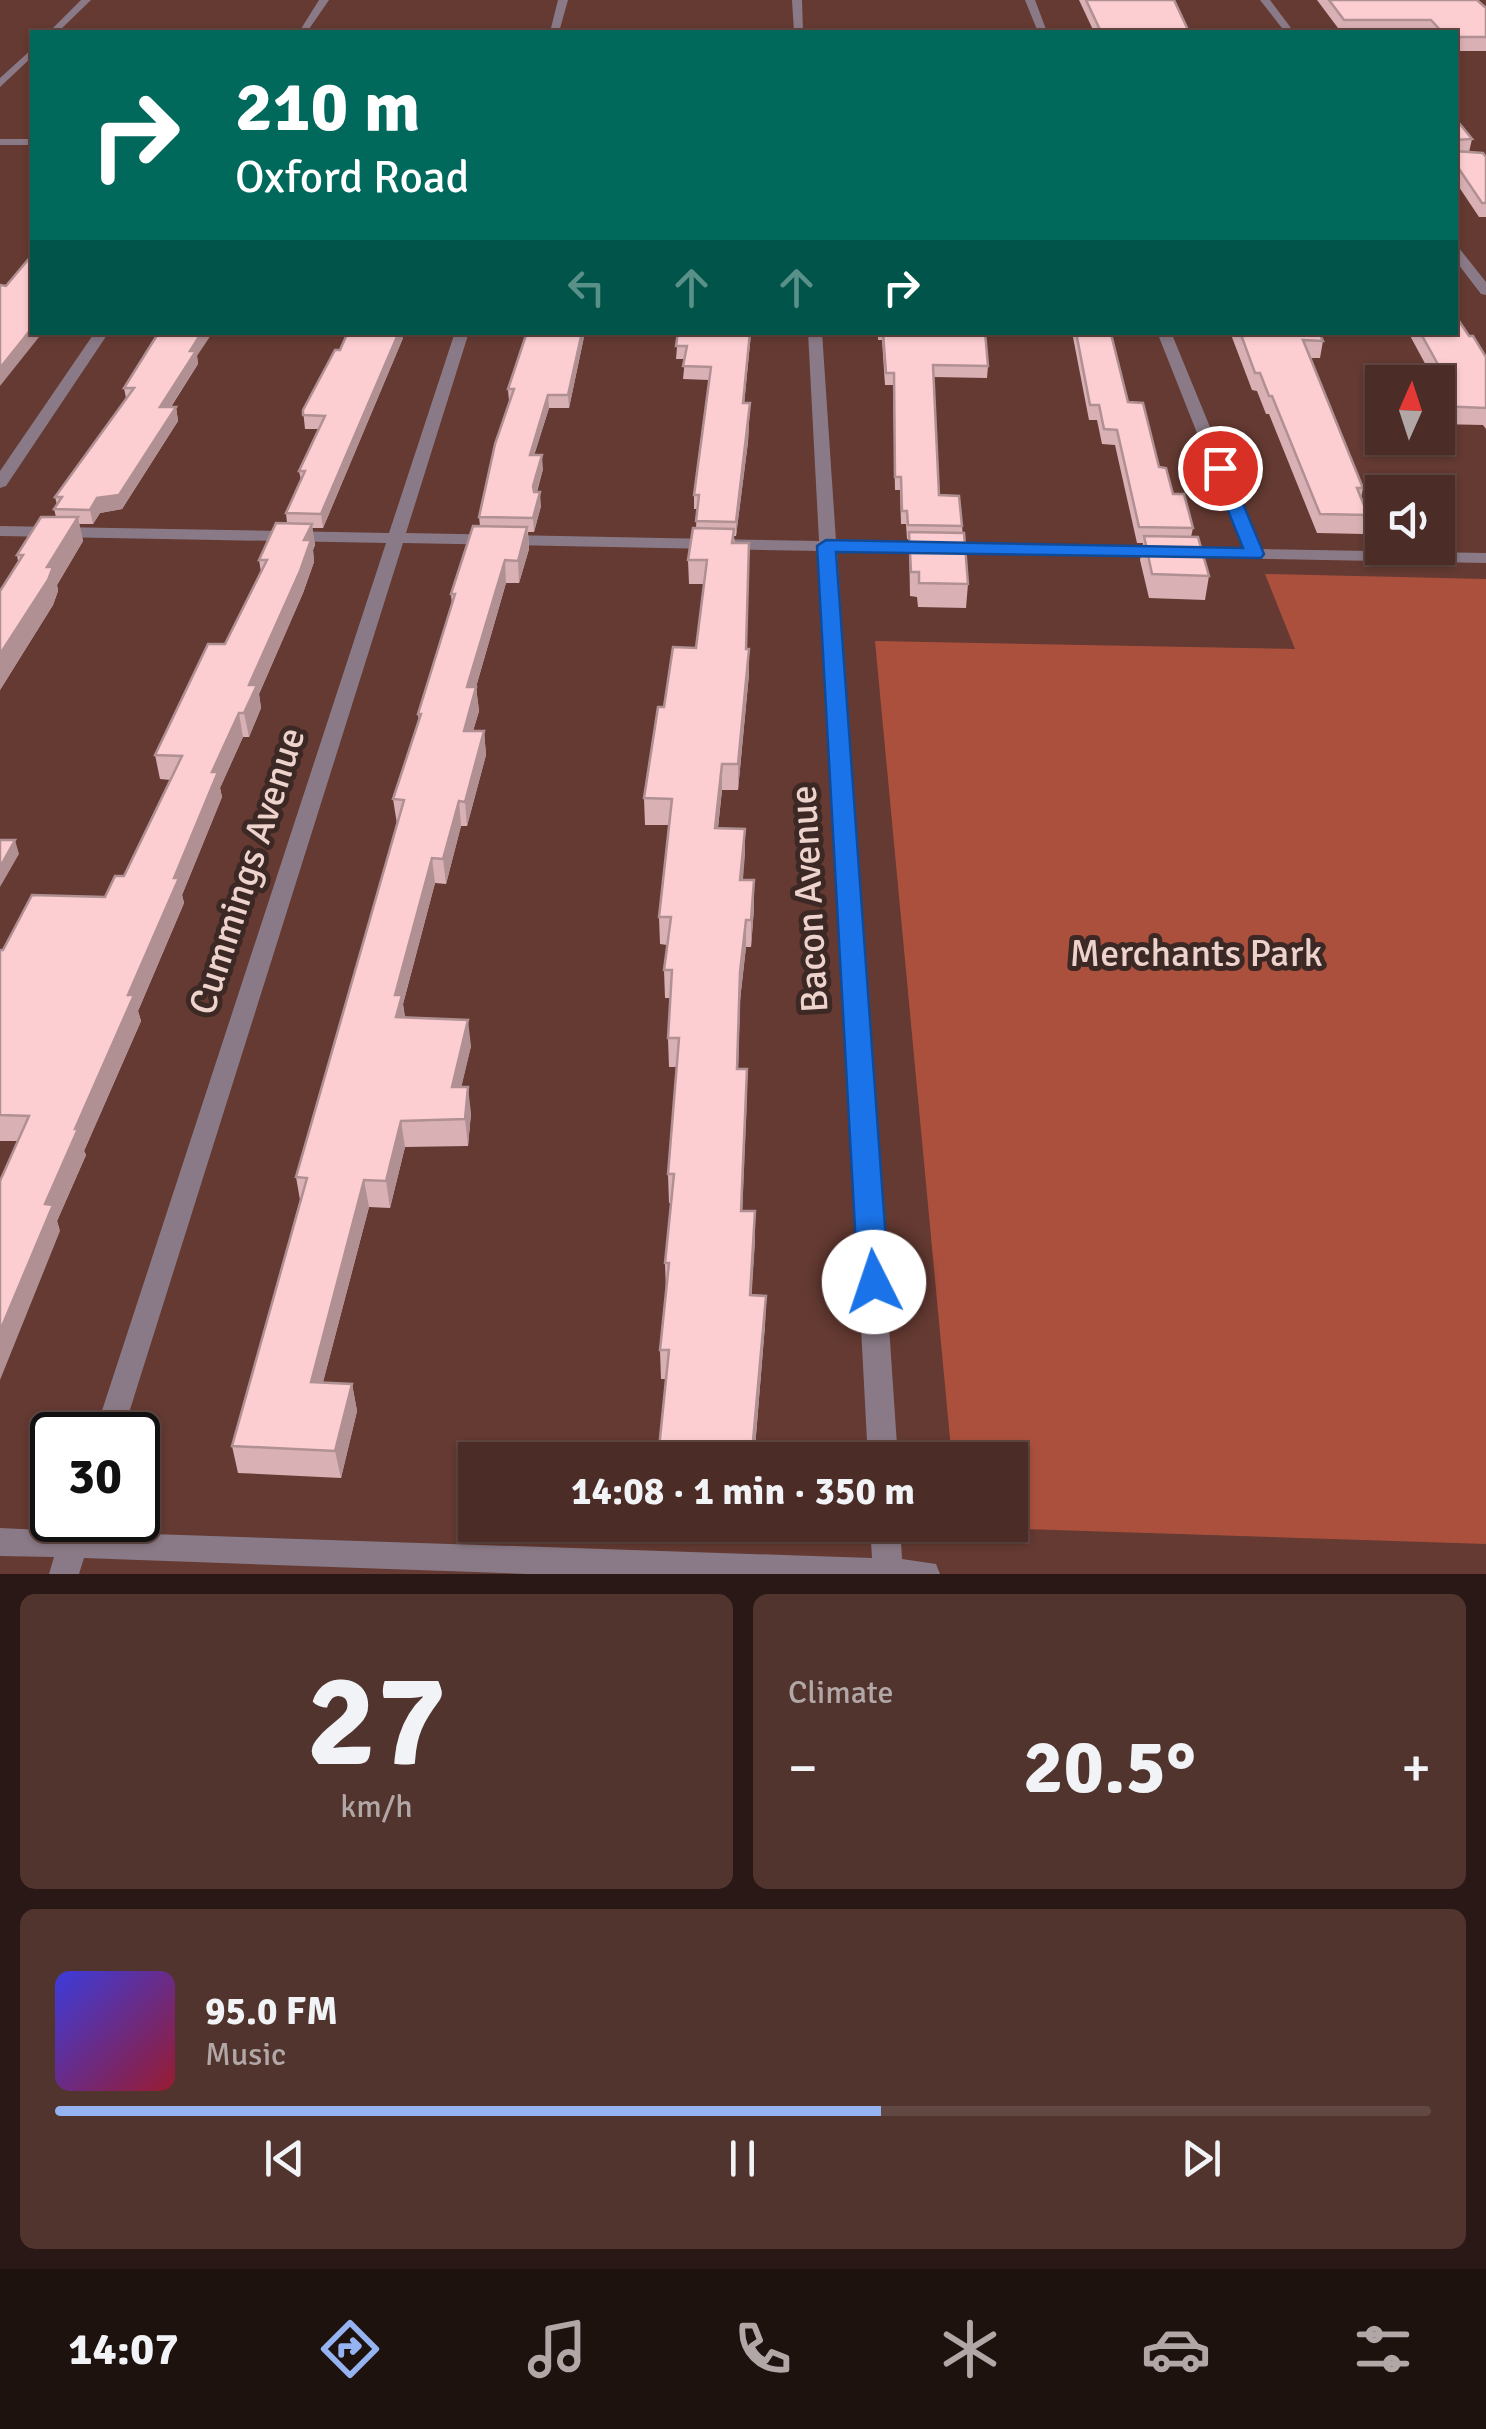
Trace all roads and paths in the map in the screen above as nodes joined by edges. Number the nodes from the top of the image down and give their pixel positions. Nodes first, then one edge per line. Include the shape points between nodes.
1 (86, 0) edge
2 (324, 0) edge
3 (563, 0) edge
4 (797, 0) edge
5 (1030, 0) edge
6 (1266, 0) edge
7 (55, 30) edge
8 (304, 30) edge
9 (555, 30) edge
10 (800, 30) edge
11 (1042, 30) edge
12 (1288, 30) edge
13 (30, 54) edge
14 (0, 84) edge
15 (0, 142) edge
16 (30, 142) edge
17 (1458, 255) edge
18 (1486, 291) edge
19 (100, 335) edge
20 (461, 335) edge
21 (815, 335) edge
22 (1165, 335) edge
23 (0, 483) edge
24 (0, 531) edge
25 (395, 539) junction
26 (826, 546) junction
27 (1254, 554) junction
28 (1486, 558) edge
29 (115, 1412) edge
30 (882, 1442) edge
31 (0, 1542) edge
32 (886, 1542) edge
33 (72, 1546) edge
34 (888, 1574) edge
35 (924, 1574) edge

1 - 7 street
2 - 8 street
3 - 9 street
4 - 10 street
5 - 11 street
6 - 12 street
13 - 14 street
15 - 16 street
17 - 18 street
19 - 23 street
20 - 25 street, Cummings Avenue
21 - 26 street, Bacon Avenue
22 - 27 street
24 - 25 street
25 - 26 street
25 - 29 street, Cummings Avenue
26 - 27 street
26 - 30 street, Bacon Avenue
27 - 28 street
31 - 33 street
32 - 34 street
33 - 34 street
34 - 35 street

